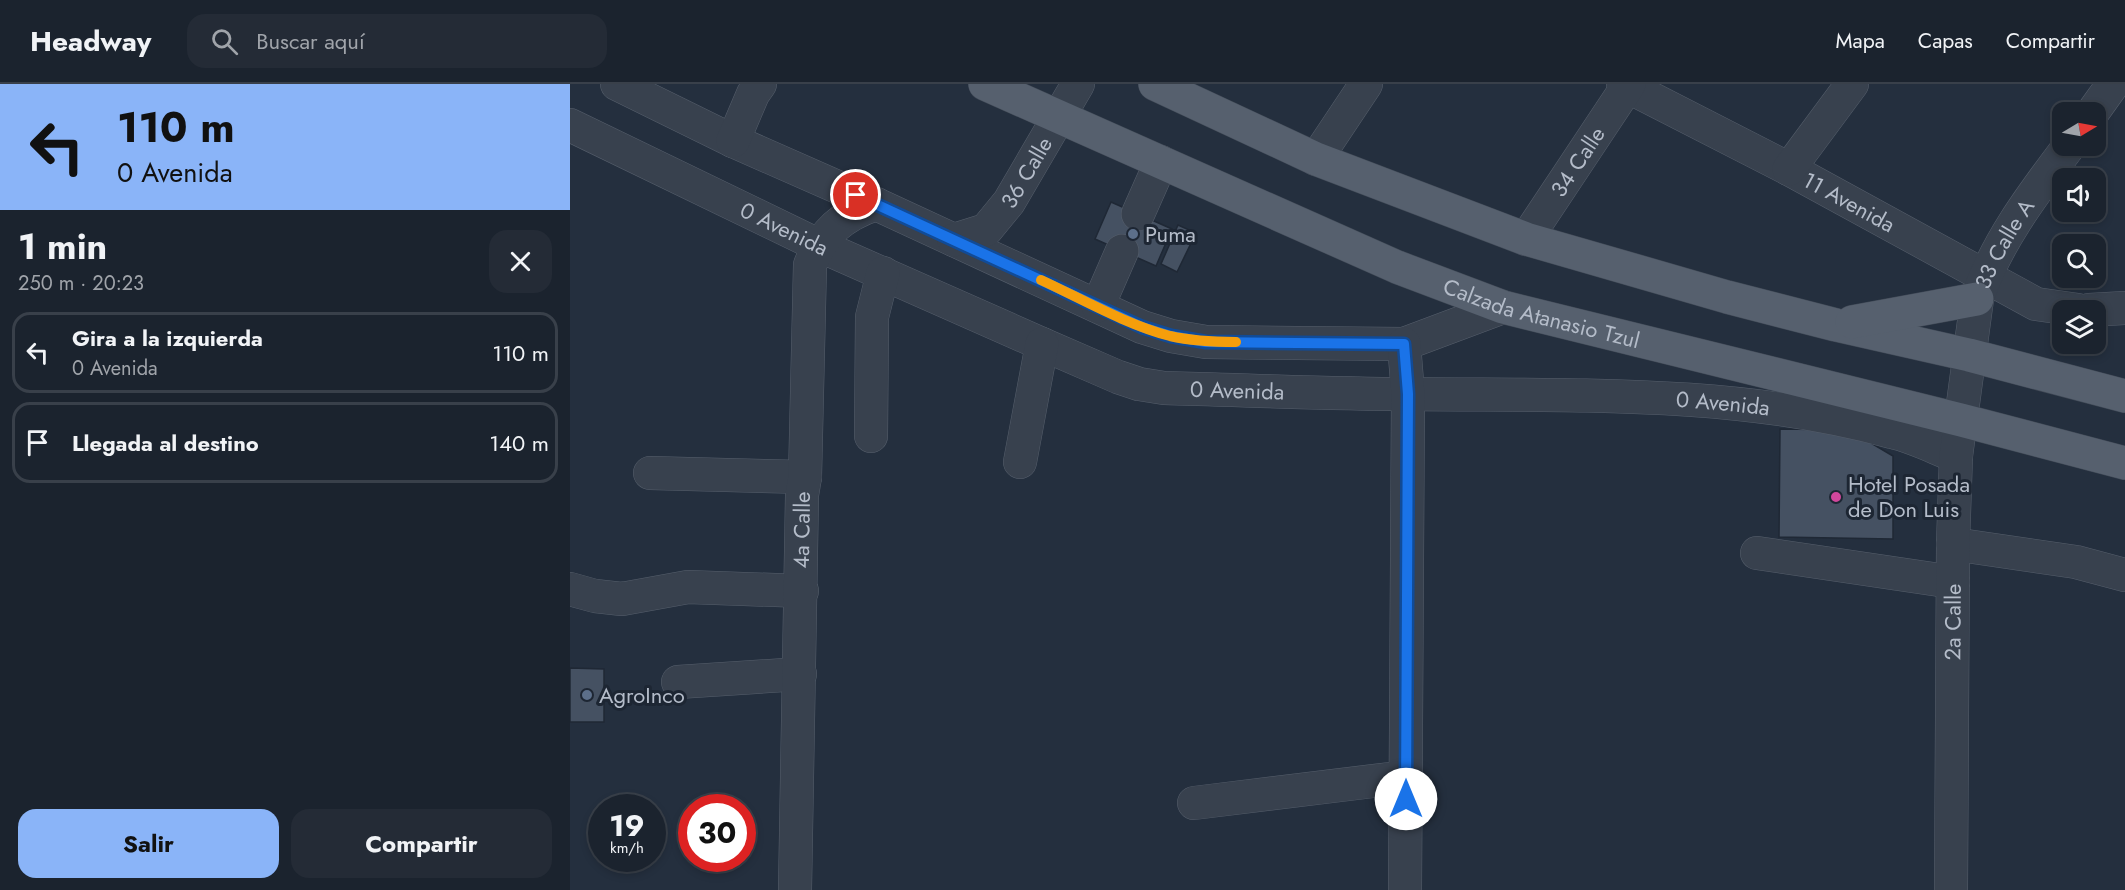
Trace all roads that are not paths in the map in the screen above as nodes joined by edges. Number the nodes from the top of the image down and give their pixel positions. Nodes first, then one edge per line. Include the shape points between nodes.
1 (617, 84) edge
2 (760, 84) edge
3 (985, 84) edge
4 (1078, 84) edge
5 (1155, 84) edge
6 (1366, 84) edge
7 (1852, 84) edge
8 (2113, 84) edge
9 (1627, 85) edge
10 (2100, 102) edge
11 (1058, 117) junction
12 (570, 124) edge
13 (733, 141) junction
14 (2062, 156) edge
15 (1316, 159) junction
16 (1161, 162) junction
17 (1789, 169) junction
18 (876, 204) junction
19 (1138, 214) dead end
20 (1526, 239) junction
21 (954, 240) junction
22 (818, 245) junction
23 (1122, 251) dead end
24 (883, 273) junction
25 (1981, 287) junction
26 (1098, 306) junction
27 (2052, 306) edge
28 (1503, 307) junction
29 (2125, 308) edge
30 (2106, 309) edge
31 (1836, 325) junction
32 (1042, 344) junction
33 (1404, 344) junction
34 (1969, 355) junction
35 (1408, 394) junction
36 (2125, 396) edge
37 (1961, 420) junction
38 (871, 436) dead end
39 (1956, 456) junction
40 (1020, 462) dead end
41 (2125, 463) edge
42 (650, 473) dead end
43 (805, 477) junction
44 (1953, 544) junction
45 (1757, 553) dead end
46 (2125, 575) edge
47 (1953, 582) junction
48 (570, 589) edge
49 (802, 591) junction
50 (800, 674) junction
51 (678, 682) dead end
52 (1406, 777) junction
53 (1194, 803) dead end
54 (795, 890) edge
55 (1405, 890) edge
56 (1951, 890) edge

1 - 13 street, 0 Avenida
2 - 13 street
3 - 11 main road, Calzada Atanasio Tzul
4 - 11 street, 36 Calle
5 - 15 main road
6 - 15 street
7 - 17 street
8 - 10 street
9 - 17 street, 11 Avenida
9 - 20 street, 34 Calle
11 - 16 main road, Calzada Atanasio Tzul
11 - 21 street, 36 Calle via 1009,202 986,230
12 - 22 street, 0 Avenida
13 - 18 street, 0 Avenida
14 - 25 street, 33 Calle A via 2013,223
15 - 20 main road
16 - 19 street
16 - 28 main road, Calzada Atanasio Tzul via 1397,267
17 - 25 street, 11 Avenida
18 - 21 street, 0 Avenida
18 - 22 street, 4a Calle via 855,211
20 - 31 main road
21 - 26 street, 0 Avenida
22 - 24 street, 0 Avenida
22 - 43 street, 4a Calle via 810,265
23 - 26 street
24 - 32 street, 0 Avenida
24 - 38 street via 872,317
25 - 27 street, 11 Avenida
25 - 31 main road
25 - 34 street, 33 Calle A
26 - 33 street, 0 Avenida via 1142,327 1206,342
28 - 33 street, 0 Avenida
28 - 37 main road, Calzada Atanasio Tzul
29 - 30 street
31 - 34 main road
32 - 35 street, 0 Avenida via 1118,377 1164,388
32 - 40 street
33 - 35 street
34 - 36 main road
34 - 37 street, 2a Calle
35 - 39 street, 0 Avenida via 1605,396 1789,409 1894,432
35 - 52 street
37 - 39 street, 2a Calle
37 - 41 main road, Calzada Atanasio Tzul
39 - 44 street, 2a Calle
42 - 43 street
43 - 49 street, 4a Calle
44 - 46 street via 2076,562
44 - 47 street, 2a Calle
45 - 47 street
47 - 56 street, 2a Calle
48 - 49 street via 622,599 688,587
49 - 50 street, 4a Calle
50 - 51 street
50 - 54 street, 4a Calle
52 - 53 street
52 - 55 street

